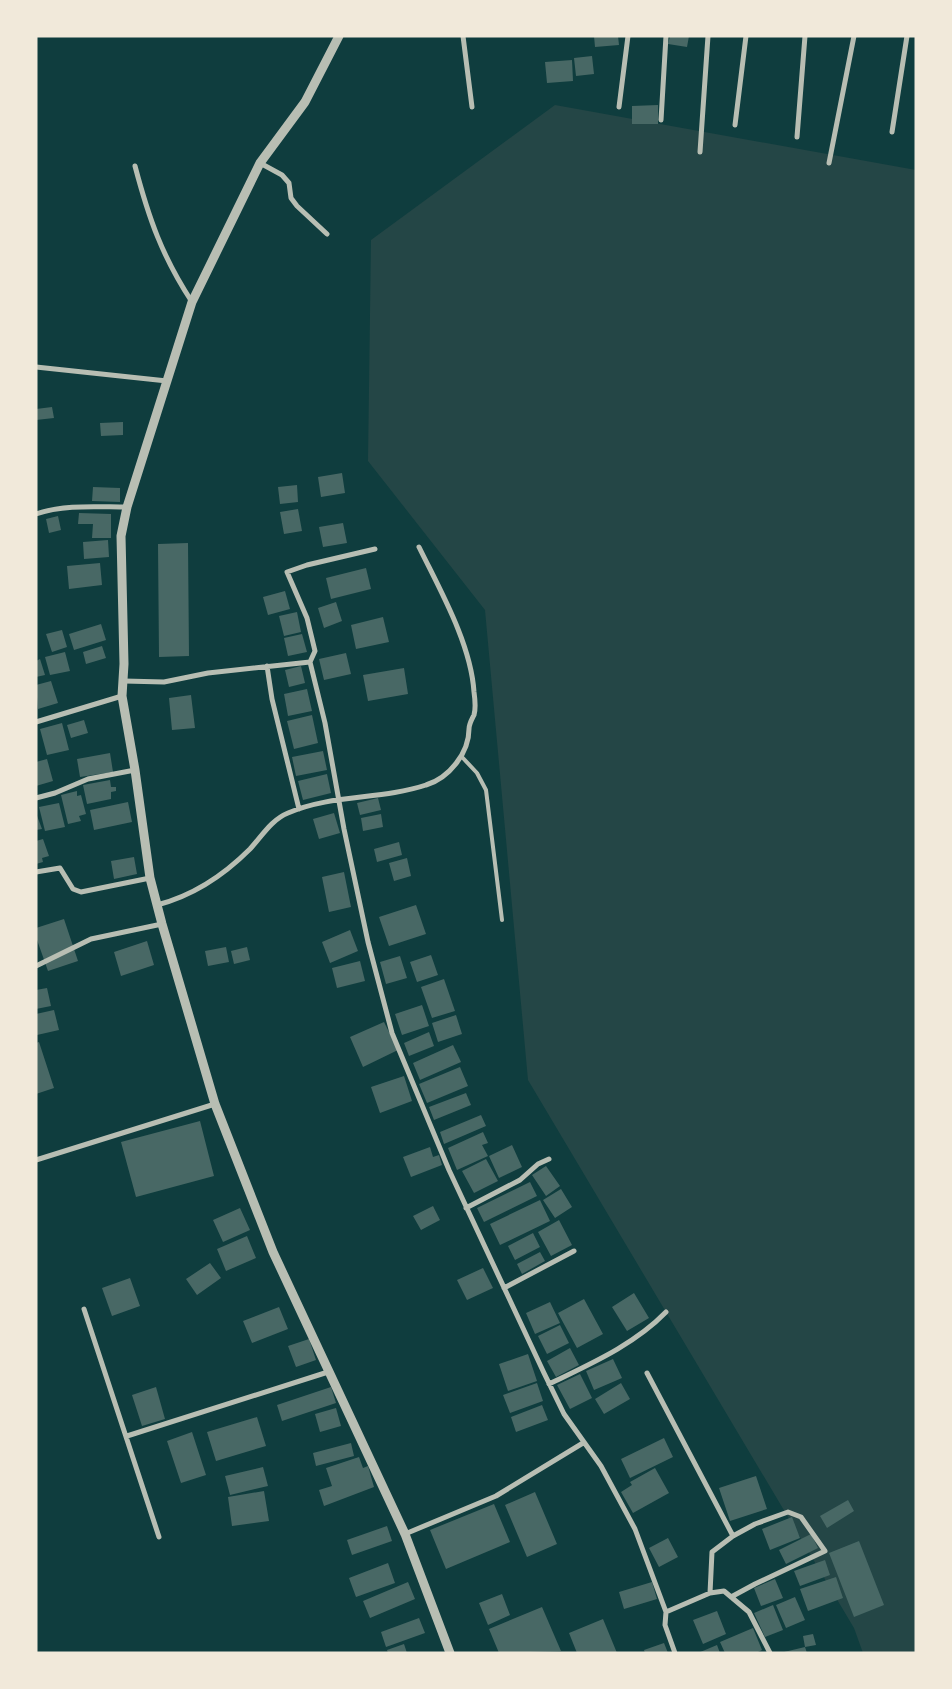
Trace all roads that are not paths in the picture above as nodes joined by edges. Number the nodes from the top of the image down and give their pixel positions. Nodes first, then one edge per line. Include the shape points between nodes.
1 (339, 36) edge
2 (463, 36) edge
3 (628, 36) edge
4 (666, 36) edge
5 (708, 36) edge
6 (746, 36) edge
7 (805, 36) edge
8 (854, 36) edge
9 (907, 36) edge
10 (472, 107) dead end
11 (619, 107) dead end
12 (661, 120) dead end
13 (735, 125) dead end
14 (892, 132) dead end
15 (797, 137) dead end
16 (700, 152) dead end
17 (829, 162) dead end
18 (260, 163) junction
19 (135, 166) dead end
20 (327, 234) dead end
21 (192, 302) junction
22 (36, 367) edge
23 (167, 381) junction
24 (127, 506) junction
25 (36, 514) edge
26 (419, 547) dead end
27 (375, 549) dead end
28 (310, 662) junction
29 (267, 666) junction
30 (124, 681) junction
31 (122, 696) junction
32 (36, 722) edge
33 (462, 757) junction
34 (135, 770) junction
35 (36, 798) edge
36 (338, 800) junction
37 (299, 809) junction
38 (36, 872) edge
39 (150, 878) junction
40 (157, 905) junction
41 (502, 920) dead end
42 (162, 924) junction
43 (36, 966) edge
44 (215, 1104) junction
45 (549, 1159) dead end
46 (36, 1160) edge
47 (466, 1208) junction
48 (574, 1251) dead end
49 (504, 1288) junction
50 (84, 1309) dead end
51 (666, 1312) dead end
52 (328, 1372) junction
53 (647, 1374) dead end
54 (549, 1384) junction
55 (127, 1436) junction
56 (582, 1443) junction
57 (405, 1534) junction
58 (733, 1536) junction
59 (159, 1537) dead end
60 (710, 1593) junction
61 (731, 1597) junction
62 (666, 1612) junction
63 (450, 1653) edge
64 (675, 1653) edge
65 (770, 1653) edge

1 - 18 street via 305,102
2 - 10 street
3 - 11 street
4 - 12 street
5 - 16 street
6 - 13 street
7 - 15 street
8 - 17 street
9 - 14 street
18 - 20 street via 282,175 289,183 291,198 297,206
18 - 21 street
19 - 21 street via 150,221 174,274
21 - 23 street
22 - 23 street
23 - 24 street
24 - 25 street via 77,507
24 - 30 street via 121,536
26 - 33 street via 456,624 474,690 470,738
27 - 28 street via 288,572 307,618 315,651
28 - 29 street
28 - 36 street via 325,723
29 - 30 street via 164,682
29 - 37 street
30 - 31 street
31 - 32 street
31 - 34 street
33 - 36 street via 443,776 426,785
33 - 41 lane via 477,773 486,790
34 - 35 street via 88,779
34 - 39 street
36 - 37 street
36 - 47 street via 368,942 392,1033
37 - 40 street via 266,829 223,874 174,900
38 - 39 street via 60,868 73,890 81,892
39 - 40 street
40 - 42 street
42 - 43 street via 91,939
42 - 44 street
44 - 46 street
44 - 52 street via 273,1252
45 - 47 street via 520,1180
47 - 49 street
48 - 49 street
49 - 54 street
50 - 55 street
51 - 54 street via 654,1325 618,1349
52 - 55 street
52 - 57 street
53 - 58 street
54 - 56 street
55 - 59 street
56 - 57 street via 496,1496
56 - 62 street via 601,1466 635,1529
57 - 63 street
58 - 60 street via 712,1552
58 - 61 street via 788,1512 801,1517 825,1551
60 - 61 street via 724,1591
60 - 62 street
61 - 65 street via 749,1612
62 - 64 street via 665,1626

